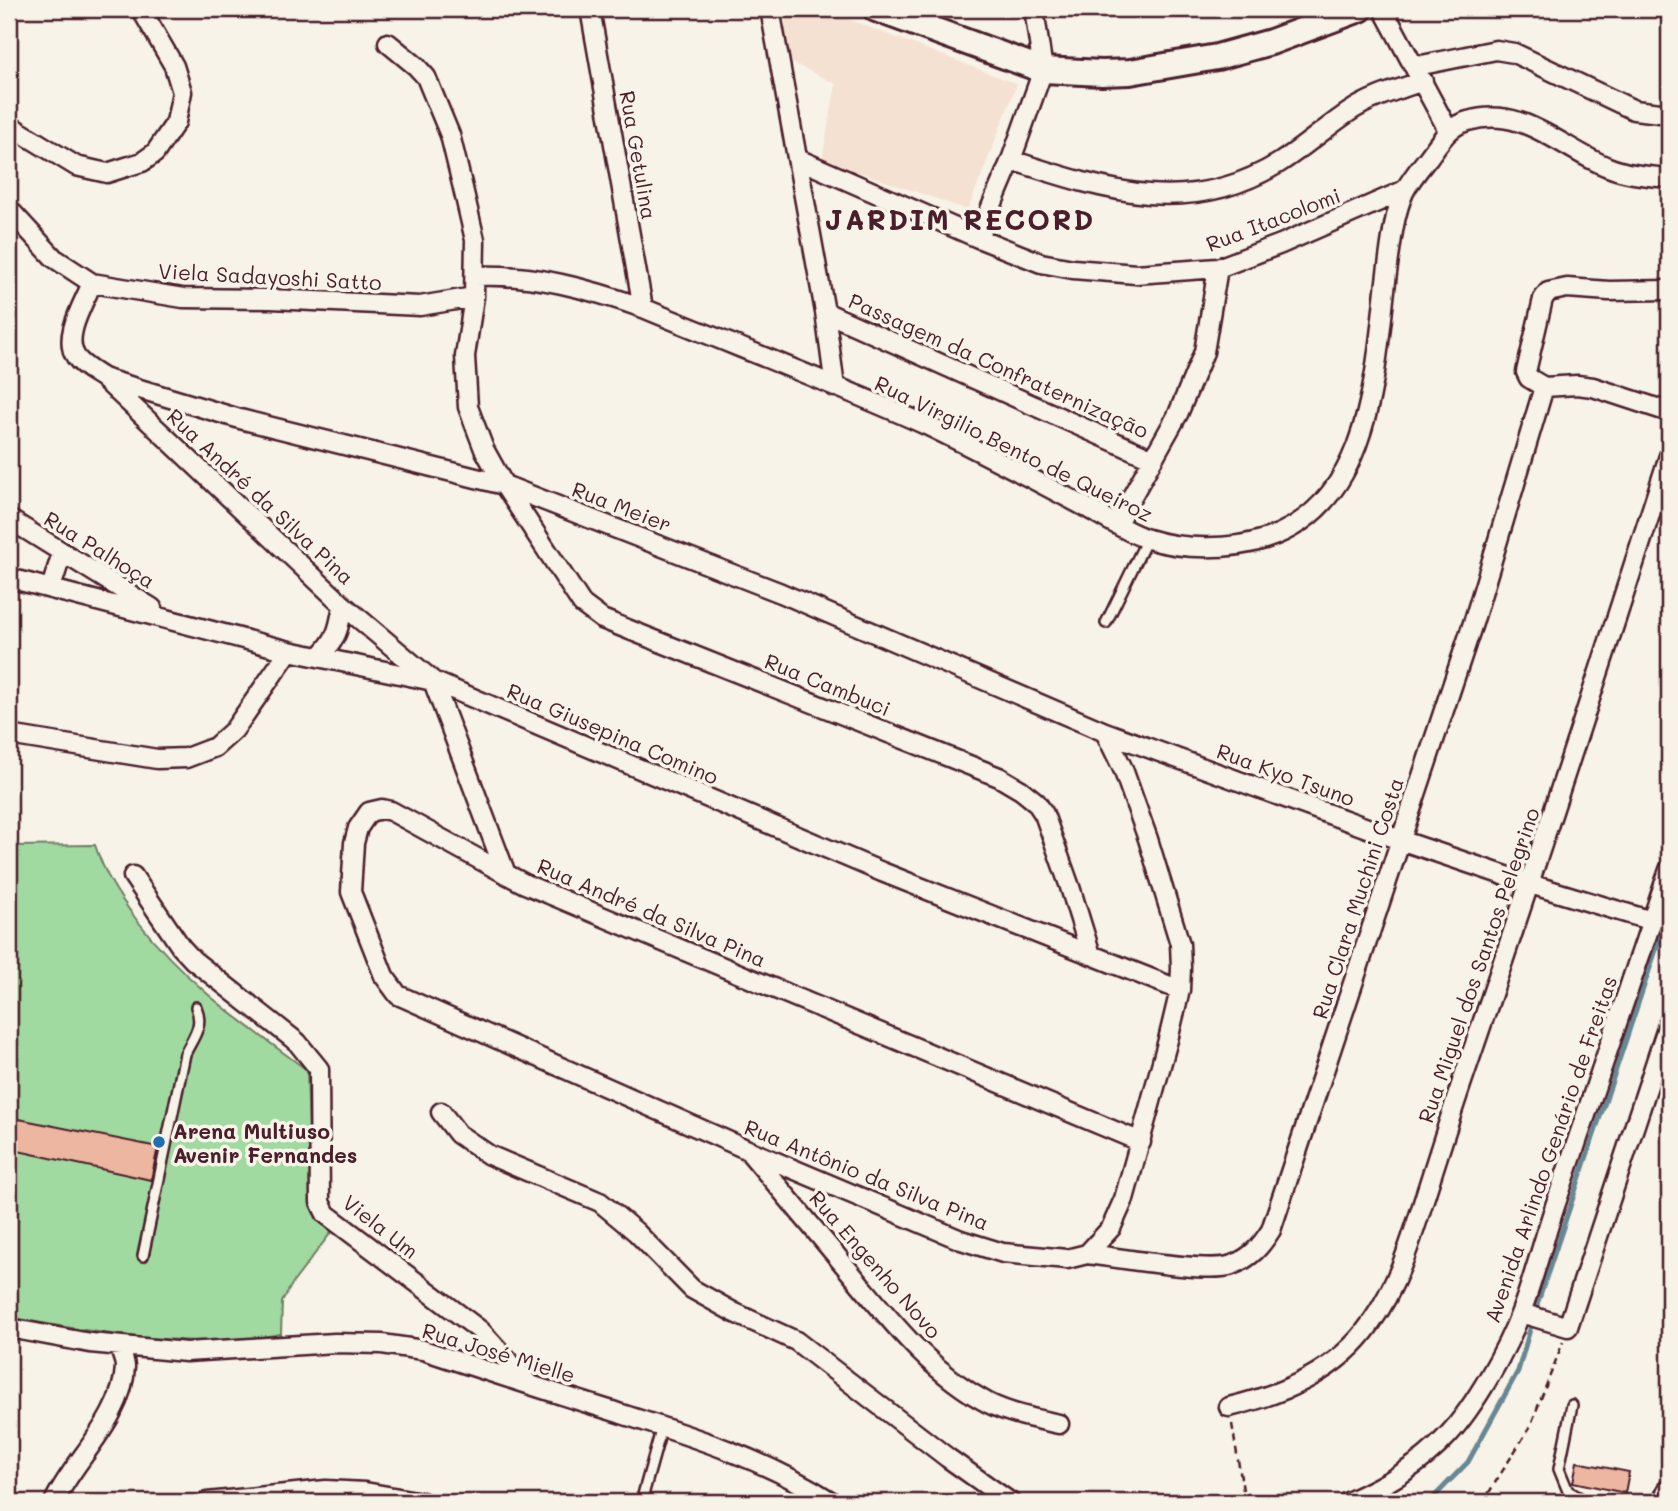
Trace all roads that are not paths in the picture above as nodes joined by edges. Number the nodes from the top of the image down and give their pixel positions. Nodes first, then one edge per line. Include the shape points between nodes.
1 (141, 9) edge
2 (590, 9) edge
3 (770, 9) edge
4 (876, 9) edge
5 (1034, 9) edge
6 (1360, 9) edge
7 (1383, 9) edge
8 (388, 43) dead end
9 (1413, 63) junction
10 (1043, 70) junction
11 (1423, 81) junction
12 (1669, 114) edge
13 (9, 125) edge
14 (1448, 130) junction
15 (798, 159) junction
16 (1011, 160) junction
17 (1669, 178) edge
18 (1405, 190) junction
19 (9, 209) edge
20 (978, 238) junction
21 (1218, 268) junction
22 (475, 276) junction
23 (92, 283) junction
24 (1669, 290) edge
25 (474, 297) junction
26 (643, 308) junction
27 (825, 312) junction
28 (103, 378) junction
29 (835, 387) junction
30 (1544, 387) junction
31 (1669, 412) edge
32 (1669, 456) edge
33 (1153, 459) junction
34 (504, 485) junction
35 (9, 519) edge
36 (1116, 523) junction
37 (1147, 539) junction
38 (62, 553) junction
39 (9, 578) edge
40 (51, 588) junction
41 (343, 605) junction
42 (166, 617) junction
43 (1106, 623) dead end
44 (289, 651) junction
45 (320, 656) junction
46 (433, 681) junction
47 (1105, 732) junction
48 (9, 735) edge
49 (1400, 840) junction
50 (1669, 870) edge
51 (506, 874) junction
52 (133, 876) dead end
53 (1530, 884) junction
54 (1653, 921) junction
55 (1091, 955) junction
56 (1180, 990) junction
57 (196, 1007) dead end
58 (1669, 1022) edge
59 (441, 1112) dead end
60 (1141, 1142) junction
61 (748, 1150) junction
62 (1087, 1254) junction
63 (143, 1256) dead end
64 (1525, 1314) junction
65 (9, 1328) edge
66 (119, 1346) junction
67 (530, 1385) junction
68 (1572, 1405) dead end
69 (1229, 1407) road end
70 (1059, 1424) dead end
71 (662, 1427) junction
72 (1669, 1493) edge
73 (54, 1502) edge
74 (207, 1502) edge
75 (422, 1502) edge
76 (641, 1502) edge
77 (832, 1502) edge
78 (1010, 1502) edge
79 (1348, 1502) edge
80 (1587, 1502) edge
81 (1667, 1502) edge

1 - 13 street via 174,66 182,92 176,122 155,153 142,163 107,173 76,166
2 - 26 street, Rua Getulina
3 - 15 street
4 - 10 main road
5 - 10 street
6 - 10 main road via 1217,57 1130,72
7 - 9 street
8 - 22 street, Rua Cambuci via 426,77 450,135 475,240
9 - 11 street
9 - 12 street via 1496,50 1514,53 1634,110
10 - 16 street
11 - 14 street
11 - 16 street via 1350,111 1279,163 1216,189 1178,196 1129,192
14 - 17 street via 1477,118 1524,121 1610,168
14 - 18 street, Rua Virgilio Bento de Queiroz
15 - 20 street, Rua Itacolomi
15 - 27 street
16 - 20 street
18 - 21 street, Rua Itacolomi
18 - 37 street, Rua Virgilio Bento de Queiroz via 1394,226 1371,391 1359,441 1332,493 1285,533 1244,545 1201,547
19 - 23 street, Viela Sadayoshi Satto via 54,258
20 - 21 street, Rua Itacolomi via 1073,269 1136,274
21 - 33 street via 1204,352
22 - 25 street, Rua Cambuci
22 - 26 street, Rua Virgilio Bento de Queiroz via 516,276 606,295
23 - 25 street, Viela Sadayoshi Satto via 183,298 420,306
23 - 28 street, Rua André da Silva Pina via 71,346 81,363
24 - 30 street via 1566,288 1548,292 1526,372
25 - 34 street, Rua Cambuci via 466,356 468,407
26 - 29 street, Rua Virgilio Bento de Queiroz
27 - 29 street
27 - 33 street, Passagem da Confraternização
28 - 34 street, Rua Meier via 240,419
28 - 41 street, Rua André da Silva Pina
29 - 36 street, Rua Virgilio Bento de Queiroz via 926,425
30 - 31 street via 1593,387
30 - 49 street, Rua Clara Muchini Costa via 1474,620
32 - 53 street, Rua Miguel dos Santos Pelegrino
33 - 36 street
34 - 47 street, Rua Meier via 781,593
34 - 55 street, Rua Cambuci via 582,604 602,619 999,777 1036,802
35 - 38 street, Rua Palhoça
36 - 37 street, Rua Virgilio Bento de Queiroz
37 - 43 lane
38 - 40 street
38 - 42 street, Rua Palhoça
39 - 40 street, Rua Giusepina Comino
40 - 42 street, Rua Giusepina Comino
41 - 45 street via 334,642
41 - 46 street, Rua André da Silva Pina
42 - 44 street, Rua Giusepina Comino
44 - 45 street, Rua Giusepina Comino
44 - 48 street via 234,730 215,747 186,758 157,759
45 - 46 street, Rua Giusepina Comino
46 - 51 street, Rua André da Silva Pina
46 - 55 street, Rua Giusepina Comino via 882,872
47 - 49 street, Rua Kyo Tsuno
47 - 56 street via 1148,838 1180,944
49 - 53 street, Rua Kyo Tsuno
49 - 62 street, Rua Clara Muchini Costa via 1271,1230 1262,1245 1229,1267
50 - 54 street, Avenida Arlindo Genário de Freitas
51 - 60 street, Rua André da Silva Pina
51 - 61 street, Rua Antônio da Silva Pina via 399,815 382,809 369,812 354,844 351,892 384,976 398,995
52 - 67 street, Viela Um via 193,960 297,1042 319,1069 320,1202 326,1214 481,1331
53 - 54 street, Rua Kyo Tsuno
53 - 69 street, Rua Miguel dos Santos Pelegrino via 1393,1285 1370,1324 1336,1361 1264,1399
54 - 64 street, Avenida Arlindo Genário de Freitas via 1555,1206
55 - 56 street, Rua Giusepina Comino
56 - 60 street
57 - 63 lane via 198,1028 185,1054
58 - 64 street via 1562,1326
59 - 78 street via 458,1134 489,1155 600,1202 636,1231 692,1289 796,1340
60 - 62 street via 1111,1228
61 - 62 street, Rua Antônio da Silva Pina via 1003,1254 1067,1259
61 - 70 street, Rua Engenho Novo via 901,1334 936,1366 990,1404
64 - 79 street, Avenida Arlindo Genário de Freitas via 1478,1395 1449,1434 1388,1484
65 - 66 street, Rua José Mielle
66 - 67 street, Rua José Mielle via 186,1352 382,1344 423,1350
66 - 73 street via 125,1365 113,1408
67 - 71 street, Rua José Mielle
68 - 80 lane via 1559,1469 1568,1490
71 - 76 lane
71 - 77 street, Rua José Mielle via 755,1460
72 - 81 main road
74 - 75 street via 326,1490

